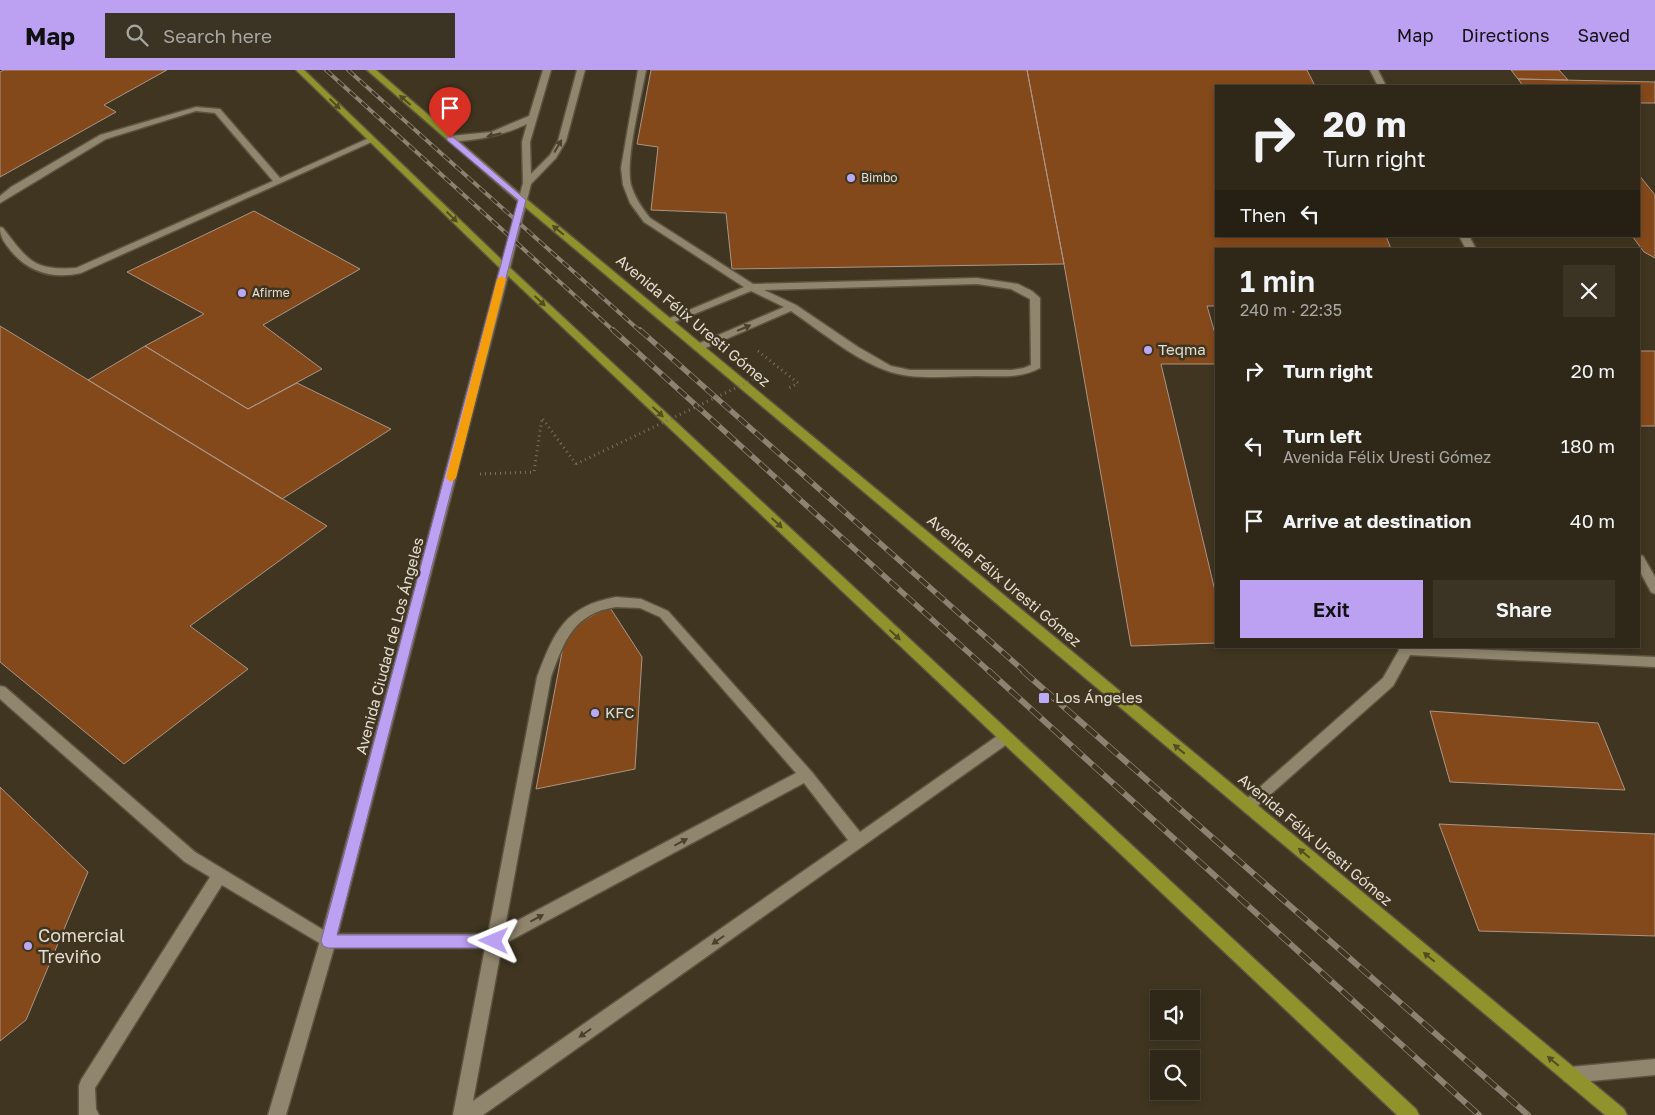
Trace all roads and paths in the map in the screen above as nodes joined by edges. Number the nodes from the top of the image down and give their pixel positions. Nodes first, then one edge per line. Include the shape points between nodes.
1 (300, 70) edge
2 (370, 70) edge
3 (547, 70) edge
4 (581, 70) edge
5 (642, 70) edge
6 (1374, 70) edge
7 (1382, 85) edge
8 (534, 117) junction
9 (450, 138) junction
10 (372, 140) junction
11 (278, 181) junction
12 (527, 183) junction
13 (0, 200) edge
14 (522, 200) junction
15 (0, 230) edge
16 (505, 268) junction
17 (751, 287) junction
18 (792, 307) junction
19 (668, 321) junction
20 (699, 347) junction
21 (763, 375) dead end
22 (452, 474) junction
23 (1640, 561) edge
24 (1655, 589) edge
25 (1405, 648) edge
26 (1655, 662) edge
27 (0, 691) edge
28 (1005, 738) junction
29 (806, 775) junction
30 (1248, 806) junction
31 (858, 842) junction
32 (220, 875) junction
33 (328, 941) junction
34 (494, 941) junction
35 (1655, 1067) edge
36 (1570, 1075) junction
37 (90, 1115) edge
38 (277, 1115) edge
39 (462, 1115) edge
40 (468, 1115) edge
41 (1410, 1115) edge
42 (1618, 1115) edge

1 -> 10 main road
9 -> 2 main road, Avenida Félix Uresti Gómez
3 - 8 street, Avenida Ciudad de Los Ángeles
12 -> 4 street, Avenida Ciudad de Los Ángeles via 562,142
5 - 17 street via 625,168 634,203 647,220
6 - 7 street
8 -> 9 street via 505,132 480,138
8 - 12 street, Avenida Ciudad de Los Ángeles via 526,142
9 - 14 main road, Avenida Félix Uresti Gómez
10 - 11 street
10 -> 16 main road
11 - 13 street via 217,111 196,109 103,138
11 - 15 street via 78,271 43,271 26,264
12 - 14 street, Avenida Ciudad de Los Ángeles
14 - 16 street, Avenida Ciudad de Los Ángeles
19 -> 14 main road, Avenida Félix Uresti Gómez
16 - 22 street, Avenida Ciudad de Los Ángeles
16 -> 28 main road
17 - 18 street
17 - 18 street via 1009,284 1024,289 1035,298 1036,366 1012,373 910,373 888,368
17 - 19 street
20 -> 18 street
19 - 20 main road, Avenida Félix Uresti Gómez
30 -> 20 main road, Avenida Félix Uresti Gómez
21 - 22 path, bridge via 576,464 542,418 534,472
22 - 33 street, Avenida Ciudad de Los Ángeles
23 - 24 street
25 - 26 street
25 - 30 street via 1388,682
27 - 32 street via 190,857
28 - 31 street
28 - 41 main road
29 - 31 street
34 -> 29 street
29 - 34 street via 664,614 644,602 599,603 583,610 563,634 544,676
36 -> 30 main road, Avenida Félix Uresti Gómez
31 -> 40 street
32 - 33 street
32 - 37 street via 87,1086 87,1114
33 - 34 street
33 - 38 street, Avenida Ciudad de Los Ángeles
34 - 39 street
35 - 36 street
36 - 42 main road, Avenida Félix Uresti Gómez

